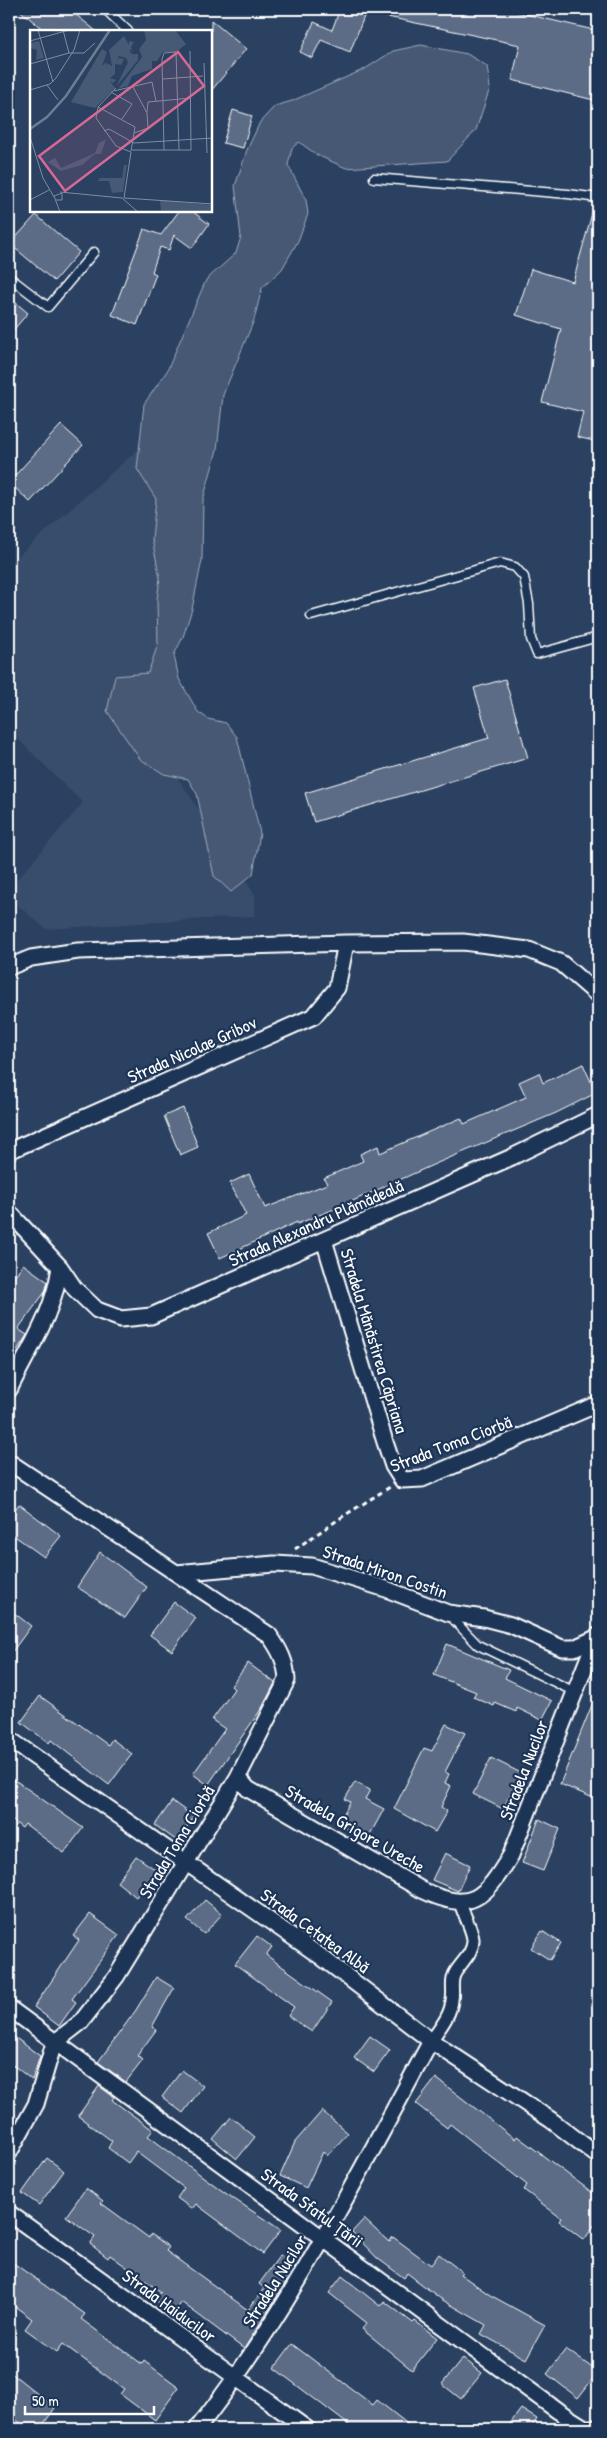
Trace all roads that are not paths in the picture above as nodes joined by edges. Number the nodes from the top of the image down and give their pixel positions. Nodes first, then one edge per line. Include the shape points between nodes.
1 (105, 9) edge
2 (127, 30) edge
3 (374, 178) dead end
4 (598, 198) edge
5 (94, 252) dead end
6 (9, 277) edge
7 (311, 616) dead end
8 (598, 636) edge
9 (346, 942) junction
10 (9, 967) edge
11 (598, 995) edge
12 (598, 1115) edge
13 (9, 1151) edge
14 (9, 1212) edge
15 (324, 1240) junction
16 (60, 1267) junction
17 (9, 1390) edge
18 (598, 1404) edge
19 (9, 1462) edge
20 (402, 1480) joint
21 (176, 1574) junction
22 (448, 1613) junction
23 (597, 1635) edge
24 (574, 1692) junction
25 (9, 1739) edge
26 (238, 1777) junction
27 (186, 1863) junction
28 (460, 1902) junction
29 (9, 2008) edge
30 (431, 2041) junction
31 (54, 2043) junction
32 (9, 2153) edge
33 (598, 2156) edge
34 (9, 2213) edge
35 (323, 2239) junction
36 (237, 2379) junction
37 (598, 2428) edge
38 (197, 2429) edge
39 (307, 2429) edge

1 - 2 lane
3 - 4 lane
5 - 6 lane via 48,307
7 - 8 lane via 500,563 515,567 524,577 531,639 537,654
9 - 10 street via 78,951 31,958
9 - 11 street via 463,942 529,950 562,963
9 - 13 street, Strada Nicolae Gribov via 337,988 314,1016
12 - 15 street, Strada Alexandru Plămădeală via 512,1157
14 - 16 street, Strada Alexandru Plămădeală
15 - 16 street, Strada Alexandru Plămădeală via 151,1316 120,1319 97,1310
15 - 20 street, Stradela Mănăstirea Căpriana via 385,1442
16 - 17 street via 46,1321
18 - 20 street, Strada Toma Ciorbă via 422,1479
19 - 21 street
21 - 22 street, Strada Miron Costin via 274,1564 312,1566
21 - 26 street, Strada Toma Ciorbă via 269,1636 286,1665 287,1680 283,1692
22 - 23 street, Strada Miron Costin via 511,1625 562,1648 574,1648
22 - 24 lane via 478,1645
23 - 24 street, Stradela Nucilor
24 - 28 street, Stradela Nucilor via 511,1855 496,1879 482,1893
25 - 27 street, Strada Cetatea Albă
26 - 27 street, Strada Toma Ciorbă
26 - 28 street, Stradela Grigore Ureche via 248,1789 422,1890 444,1900
27 - 30 street, Strada Cetatea Albă via 320,1956
27 - 31 street, Strada Toma Ciorbă via 116,1977 81,2022
28 - 30 street via 473,1941 469,1954 454,1974 449,2012
29 - 31 street, Strada Sfatul Țării
30 - 33 street, Strada Cetatea Albă via 551,2120
30 - 35 street, Stradela Nucilor
31 - 32 street via 36,2104
31 - 35 street, Strada Sfatul Țării
34 - 36 street, Strada Haiducilor
35 - 36 street, Stradela Nucilor
35 - 37 street, Strada Sfatul Țării via 558,2410 585,2428
36 - 38 street, Stradela Nucilor
36 - 39 street, Strada Haiducilor

